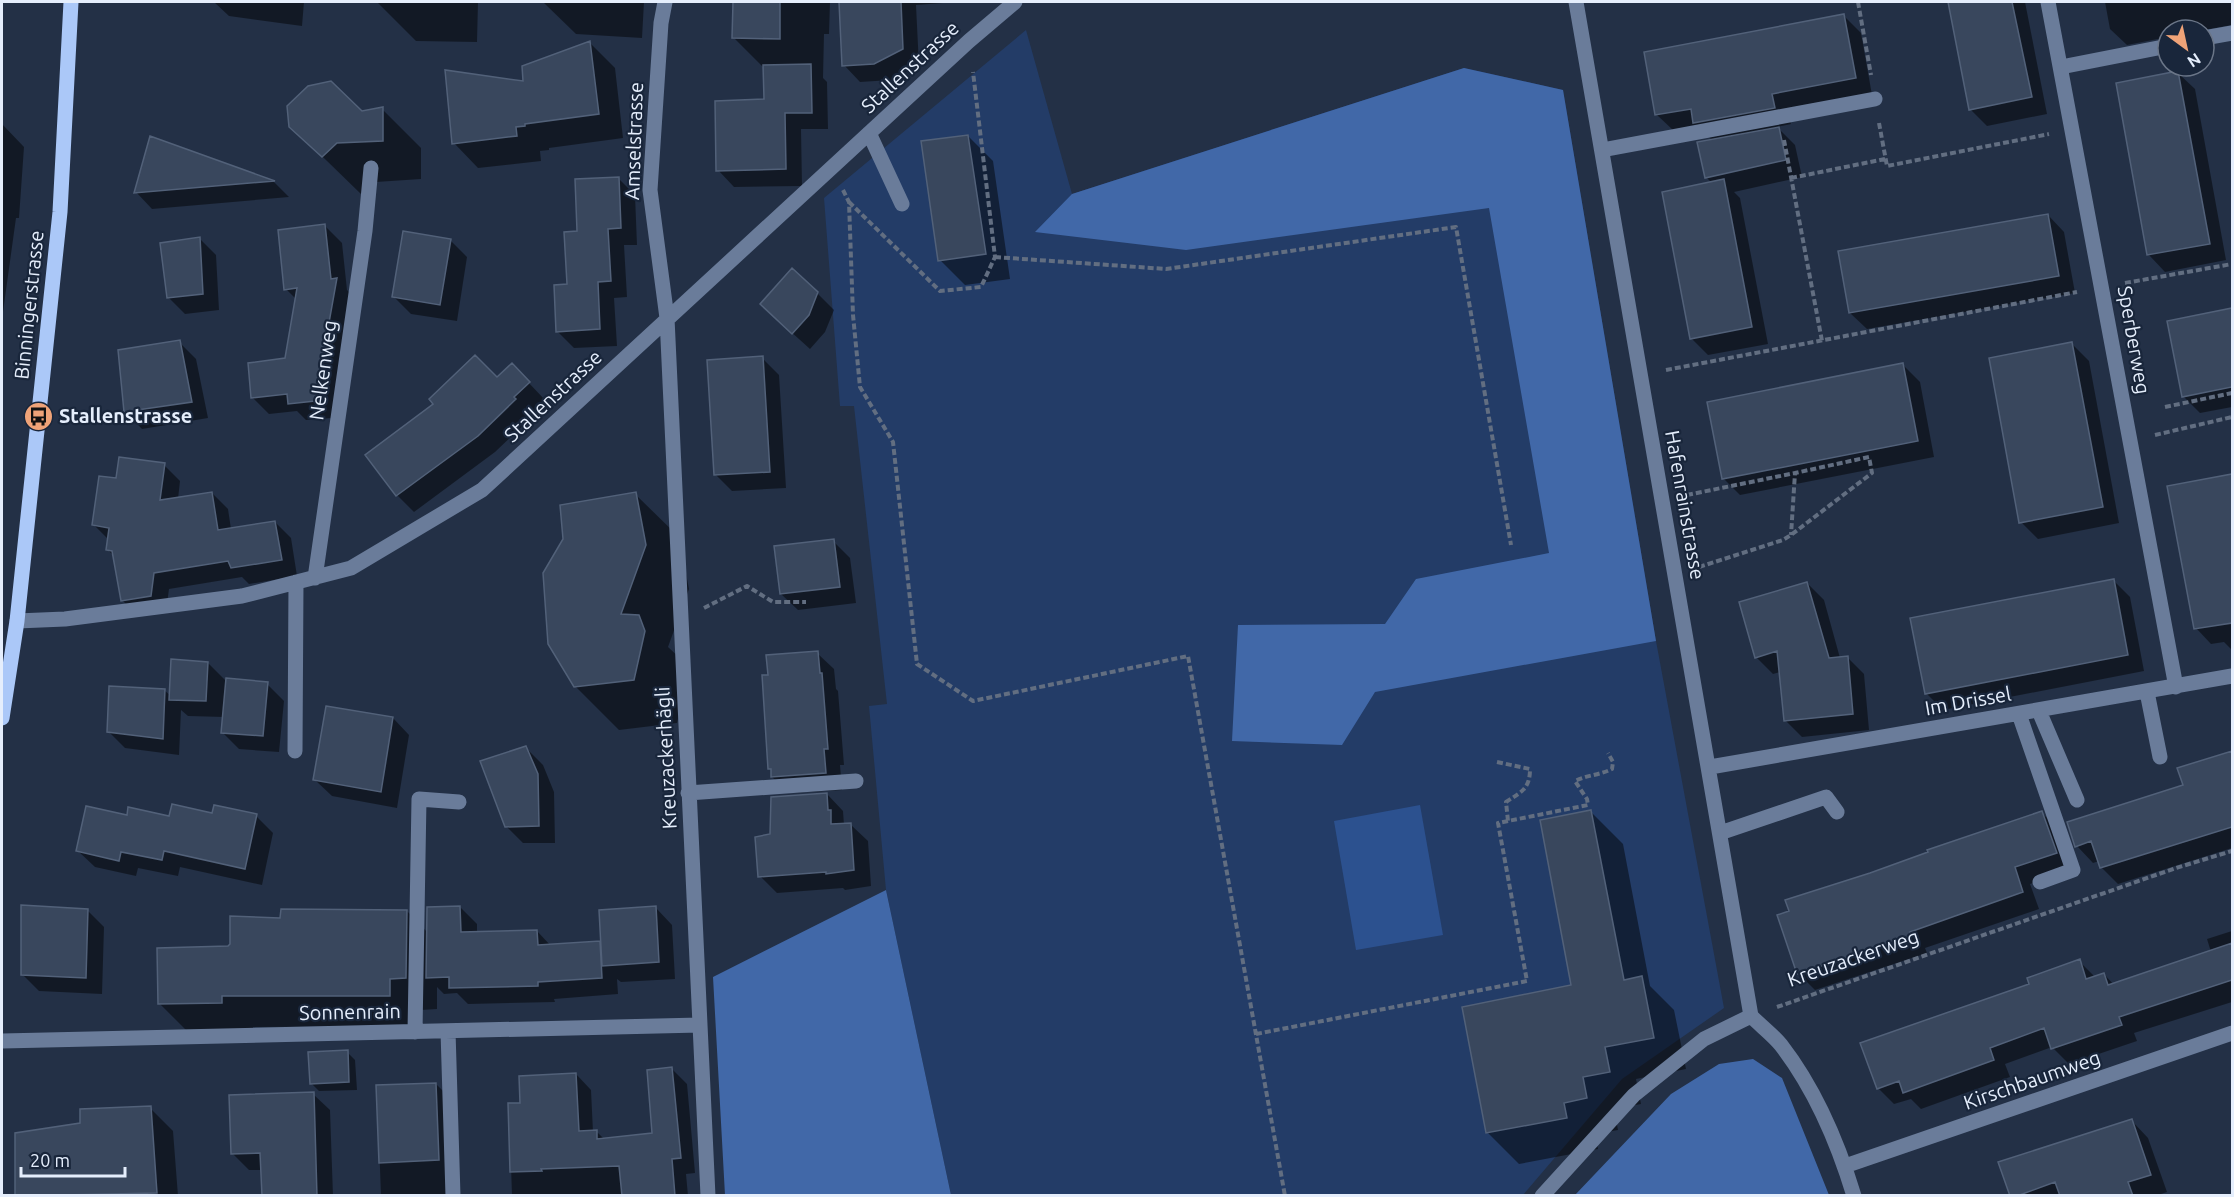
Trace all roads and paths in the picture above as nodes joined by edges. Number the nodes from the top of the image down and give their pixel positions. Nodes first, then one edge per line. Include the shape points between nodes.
1 (71, 2) edge
2 (665, 2) edge
3 (1016, 2) edge
4 (1576, 2) edge
5 (1857, 2) edge
6 (2048, 2) edge
7 (2232, 33) edge
8 (2216, 36) edge
9 (969, 41) junction
10 (2156, 48) edge
11 (2061, 68) junction
12 (1875, 99) junction
13 (1780, 116) junction
14 (2073, 129) junction
15 (869, 133) junction
16 (1602, 150) junction
17 (1885, 159) junction
18 (832, 167) junction
19 (371, 168) dead end
20 (1791, 178) junction
21 (849, 202) junction
22 (902, 204) dead end
23 (995, 257) junction
24 (2232, 264) edge
25 (2103, 287) junction
26 (667, 318) junction
27 (1822, 341) junction
28 (1641, 375) junction
29 (2232, 393) edge
30 (2165, 407) dead end
31 (2232, 417) edge
32 (2131, 441) junction
33 (1795, 473) junction
34 (1663, 500) junction
35 (1791, 535) junction
36 (1511, 545) dead end
37 (1676, 574) junction
38 (315, 578) junction
39 (296, 582) junction
40 (806, 602) dead end
41 (680, 612) junction
42 (17, 621) junction
43 (2232, 676) edge
44 (2176, 687) junction
45 (2147, 692) junction
46 (2039, 711) junction
47 (2019, 714) junction
48 (2, 718) edge
49 (295, 750) dead end
50 (1608, 753) dead end
51 (2160, 757) dead end
52 (1497, 762) dead end
53 (1710, 767) junction
54 (856, 781) dead end
55 (688, 792) junction
56 (2077, 800) dead end
57 (459, 802) dead end
58 (1837, 812) dead end
59 (1508, 821) junction
60 (1720, 833) junction
61 (2232, 851) edge
62 (2040, 882) dead end
63 (1751, 1016) junction
64 (700, 1025) junction
65 (448, 1031) junction
66 (416, 1032) junction
67 (2232, 1033) edge
68 (1256, 1034) junction
69 (2, 1041) edge
70 (1845, 1166) junction
71 (453, 1196) edge
72 (708, 1196) edge
73 (1285, 1196) edge
74 (1542, 1196) edge
75 (1854, 1196) edge

1 - 42 main road, Binningerstrasse via 60,212
2 - 26 street, Amselstrasse via 650,190
3 - 9 street, Stallenstrasse
4 - 16 street, Hafenrainstrasse
5 - 12 path
6 - 11 street, Sperberweg
7 - 8 street
9 - 15 street, Stallenstrasse
9 - 23 path
10 - 11 street
11 - 14 street, Sperberweg
12 - 13 street
12 - 17 path
13 - 16 street
13 - 20 path
14 - 17 path via 1887,166
14 - 25 street, Sperberweg
15 - 18 street, Stallenstrasse
15 - 22 street
16 - 28 street, Hafenrainstrasse
17 - 20 path
18 - 21 path
18 - 26 street, Stallenstrasse
19 - 38 street, Nelkenweg
20 - 27 path
21 - 23 path via 940,291 981,287
21 - 68 path via 860,387 893,442 917,664 973,701 1188,657
23 - 36 path via 1166,269 1456,226
24 - 25 path
25 - 27 path
25 - 32 street, Sperberweg
26 - 38 street, Stallenstrasse via 482,490 351,568
26 - 41 street, Kreuzackerhägli
27 - 28 path
28 - 34 street, Hafenrainstrasse
29 - 30 path
31 - 32 path
32 - 44 street, Sperberweg
33 - 34 path
33 - 35 path
33 - 35 path via 1869,457 1872,473
34 - 37 street, Hafenrainstrasse
35 - 37 path
37 - 53 street, Hafenrainstrasse
38 - 39 street, Stallenstrasse
39 - 42 street, Stallenstrasse via 242,596 64,619
39 - 49 street
40 - 41 path via 773,602 747,586 706,608
41 - 55 street, Kreuzackerhägli
42 - 48 main road, Binningerstrasse
43 - 44 street, Im Drissel
44 - 45 street, Im Drissel
45 - 46 street, Im Drissel
45 - 51 street
46 - 47 street, Im Drissel
46 - 56 street
47 - 53 street, Im Drissel
47 - 62 street via 2073,870
50 - 59 path via 1612,769 1575,781 1588,806
52 - 59 path via 1530,769 1530,781 1524,790 1506,802
53 - 60 street, Hafenrainstrasse
54 - 55 street
55 - 64 street, Kreuzackerhägli
57 - 66 street via 419,799
58 - 60 street via 1826,797
59 - 68 path via 1498,823 1527,981
60 - 63 street, Hafenrainstrasse
61 - 63 path, Kreuzackerweg
63 - 70 street via 1780,1043 1807,1083
63 - 74 street via 1704,1039 1634,1095
64 - 65 street, Sonnenrain
64 - 72 street, Kreuzackerhägli
65 - 66 street, Sonnenrain
65 - 71 street
66 - 69 street, Sonnenrain
67 - 70 street, Kirschbaumweg
68 - 73 path
70 - 75 street

